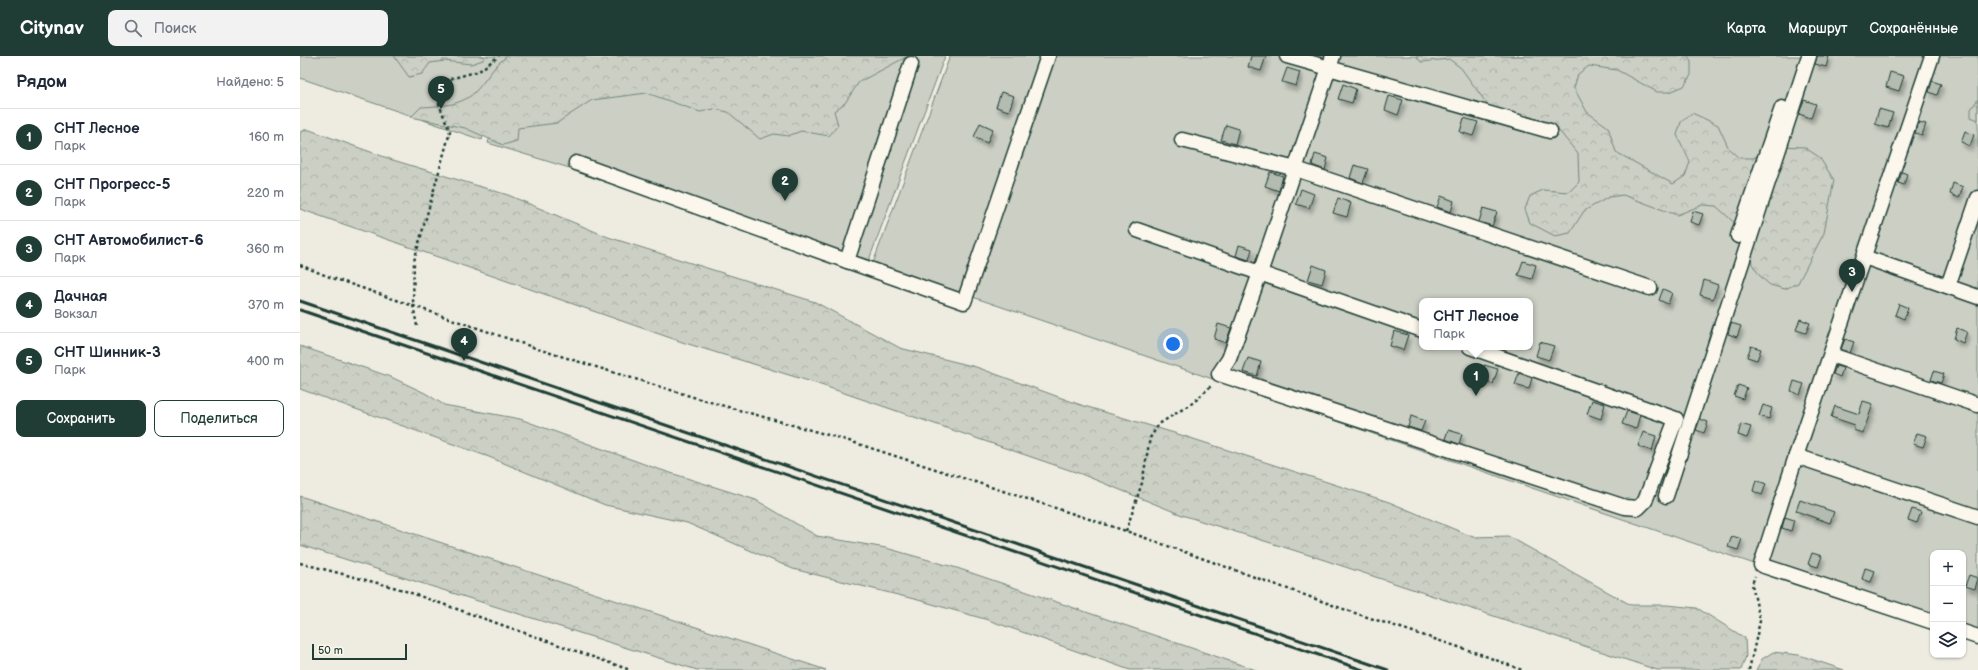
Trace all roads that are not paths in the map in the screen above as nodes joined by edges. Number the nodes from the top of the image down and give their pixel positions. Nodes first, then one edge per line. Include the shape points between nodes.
1 (1048, 56) edge
2 (1287, 56) edge
3 (1799, 56) edge
4 (1809, 56) edge
5 (1932, 56) edge
6 (1331, 62) edge
7 (911, 64) dead end
8 (1550, 131) dead end
9 (1182, 140) dead end
10 (576, 164) dead end
11 (1296, 169) junction
12 (1978, 198) edge
13 (1136, 230) dead end
14 (1738, 236) dead end
15 (1864, 257) junction
16 (847, 261) junction
17 (1260, 273) junction
18 (1948, 286) junction
19 (1650, 288) dead end
20 (1978, 297) edge
21 (1419, 329) edge
22 (1479, 350) edge
23 (1831, 355) junction
24 (1978, 405) edge
25 (1796, 456) junction
26 (1666, 496) dead end
27 (1978, 517) edge
28 (1930, 621) edge
29 (1966, 633) edge
30 (1978, 637) edge

1 - 16 street via 964,302
2 - 6 street
3 - 14 street
4 - 26 street
5 - 15 street
6 - 8 street
6 - 11 street
7 - 16 street
9 - 11 street
10 - 16 street
11 - 17 street
11 - 19 street
12 - 18 street
13 - 17 street
15 - 18 street
15 - 23 street
17 - 21 street
17 - 22 street via 1229,359 1219,374 1624,507 1638,508 1646,501 1676,419
18 - 20 street
23 - 24 street
23 - 25 street
25 - 27 street
25 - 28 street via 1761,565
29 - 30 street

